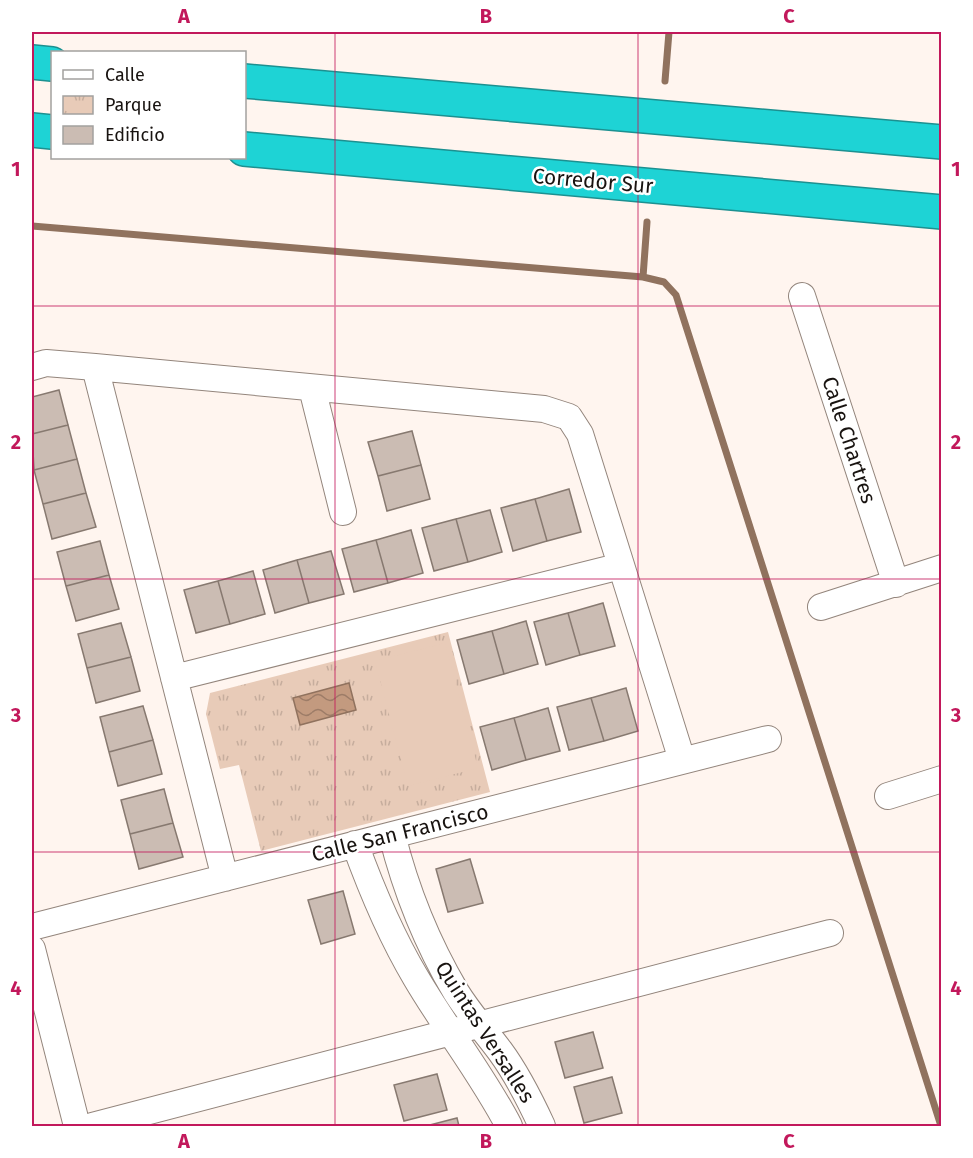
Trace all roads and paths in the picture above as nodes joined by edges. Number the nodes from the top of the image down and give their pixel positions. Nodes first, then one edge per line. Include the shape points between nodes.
1 (32, 62) edge
2 (51, 64) edge
3 (246, 81) edge
4 (32, 130) edge
5 (51, 132) edge
6 (942, 142) edge
7 (246, 149) edge
8 (942, 212) edge
9 (802, 296) dead end
10 (32, 367) edge
11 (95, 367) junction
12 (312, 388) junction
13 (343, 512) dead end
14 (621, 566) junction
15 (942, 568) edge
16 (896, 584) junction
17 (821, 607) dead end
18 (174, 678) junction
19 (768, 739) dead end
20 (682, 760) junction
21 (942, 779) edge
22 (888, 796) dead end
23 (392, 835) junction
24 (355, 844) junction
25 (225, 878) junction
26 (32, 927) edge
27 (830, 933) dead end
28 (32, 949) edge
29 (479, 1024) junction
30 (452, 1032) junction
31 (77, 1126) edge
32 (92, 1126) edge
33 (509, 1126) edge
34 (542, 1126) edge

1 - 2 highway
3 - 6 highway
4 - 5 highway
7 - 8 highway, Corredor Sur
9 - 16 street, Calle Chartres
10 - 11 street via 46,363
11 - 12 street
11 - 18 street
12 - 13 street
12 - 14 street via 544,409 569,417 580,434
14 - 18 street
14 - 20 street
15 - 16 street
16 - 17 street
18 - 25 street
19 - 20 street, Calle San Francisco
20 - 23 street, Calle San Francisco
21 - 22 street
23 - 24 street, Calle San Francisco
23 - 29 street, Quintas Versalles via 421,924 457,993
24 - 25 street, Calle San Francisco
24 - 30 street, Quintas Versalles via 393,935
25 - 26 street, Calle San Francisco
27 - 29 street
28 - 31 street
29 - 30 street
29 - 34 street, Quintas Versalles via 527,1092
30 - 32 street
30 - 33 street, Quintas Versalles

